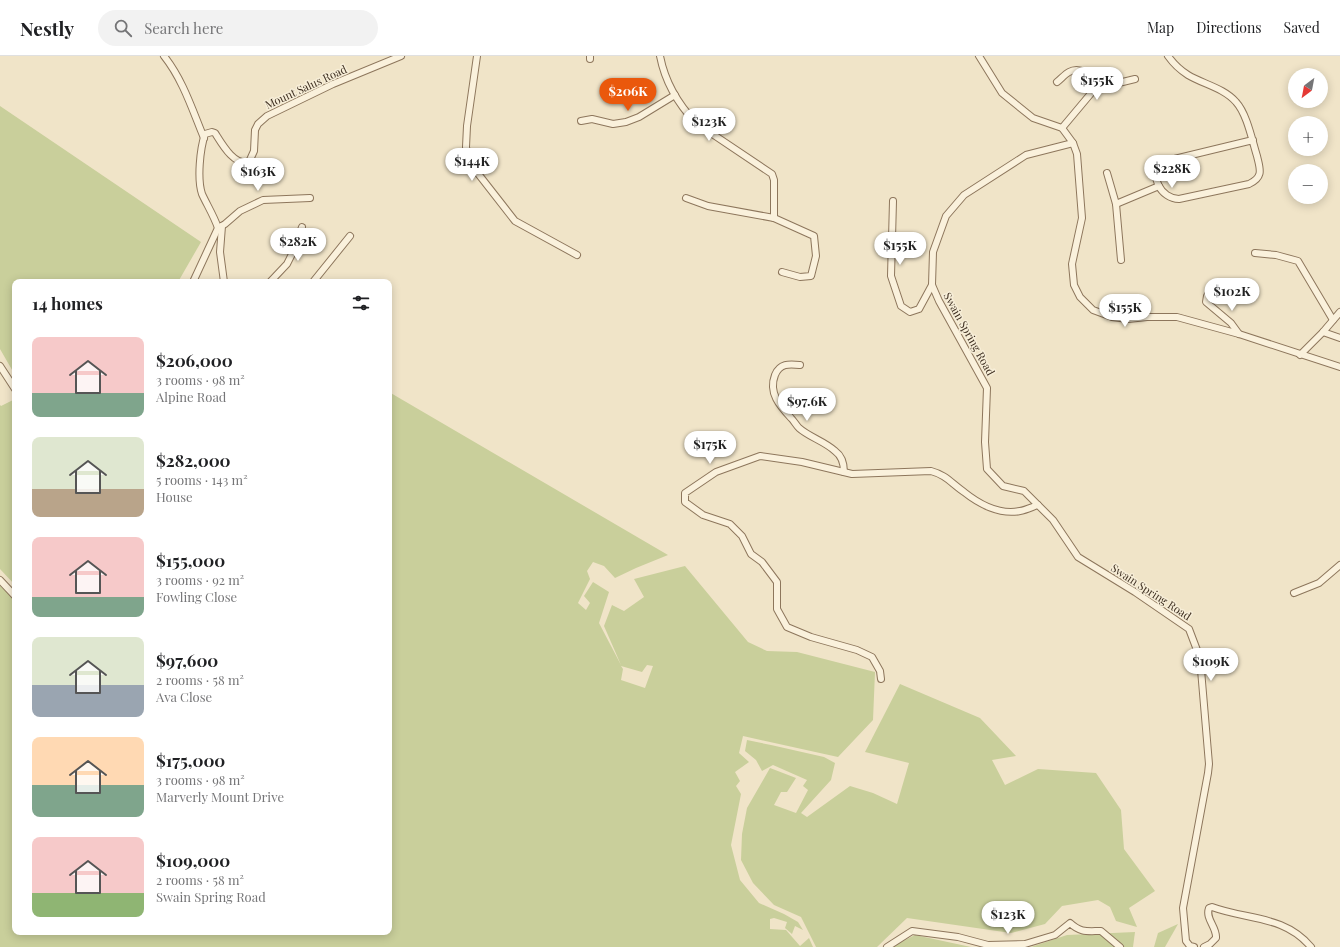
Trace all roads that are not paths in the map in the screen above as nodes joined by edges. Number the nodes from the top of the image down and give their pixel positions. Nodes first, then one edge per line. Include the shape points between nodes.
1 (164, 56) edge
2 (401, 56) edge
3 (477, 56) edge
4 (660, 56) edge
5 (979, 56) edge
6 (1168, 56) edge
7 (1135, 79) dead end
8 (1057, 82) dead end
9 (1093, 92) junction
10 (675, 95) junction
11 (581, 120) dead end
12 (1062, 128) junction
13 (204, 138) junction
14 (1253, 140) junction
15 (1073, 143) junction
16 (1107, 173) dead end
17 (1159, 186) junction
18 (310, 198) dead end
19 (686, 198) dead end
20 (893, 201) dead end
21 (1116, 204) junction
22 (774, 218) junction
23 (220, 227) junction
24 (302, 227) dead end
25 (350, 236) dead end
26 (1255, 253) dead end
27 (577, 255) dead end
28 (1121, 260) dead end
29 (782, 272) dead end
30 (194, 279) edge
31 (224, 279) edge
32 (273, 279) edge
33 (315, 279) edge
34 (932, 285) junction
35 (1210, 291) dead end
36 (1340, 312) edge
37 (1333, 320) junction
38 (1323, 332) junction
39 (1239, 334) junction
40 (1340, 338) edge
41 (1300, 355) junction
42 (800, 365) dead end
43 (0, 366) edge
44 (1340, 367) edge
45 (12, 384) edge
46 (844, 472) junction
47 (1038, 505) junction
48 (1340, 565) edge
49 (0, 580) edge
50 (12, 593) edge
51 (1294, 593) dead end
52 (881, 679) dead end
53 (887, 947) edge
54 (1120, 947) edge
55 (1194, 947) edge
56 (1204, 947) edge
57 (1311, 947) edge

1 - 13 street via 179,78
2 - 13 street, Mount Salus Road via 333,84 267,116 255,130 254,151 249,162 240,162 232,156 215,133 205,134
3 - 27 street via 467,126 466,147 469,162 515,221
4 - 10 street via 670,88
5 - 12 street via 1002,93 1033,118
6 - 14 street via 1187,74 1230,96 1242,111
7 - 9 street via 1102,86
8 - 9 street via 1072,70 1082,71 1096,83
9 - 12 street
10 - 11 street via 626,122 613,124 592,119
10 - 22 street via 685,112 696,123 772,174
12 - 15 street
13 - 23 street via 199,179 202,193
14 - 17 street via 1162,162 1156,172
14 - 17 street via 1260,169 1255,182 1174,199 1166,196
15 - 34 street, Swain Spring Road via 1026,155 964,195 946,216 933,252
15 - 39 street via 1077,154 1082,218 1072,264 1074,285 1080,297 1092,310 1112,317 1177,317
16 - 21 street
17 - 21 street
18 - 23 street via 263,200 240,211
19 - 22 street via 708,206
20 - 34 street via 891,276 901,306 910,312 919,309
21 - 28 street
22 - 29 street via 814,236 816,256 811,276
23 - 30 street
23 - 31 street
24 - 32 street via 287,264
25 - 33 street
26 - 37 street via 1298,261
34 - 47 street, Swain Spring Road via 987,388 987,469 1003,486 1024,491
35 - 39 street via 1206,302 1231,323
36 - 37 street
37 - 38 street
38 - 40 street
38 - 41 street
39 - 41 street
41 - 44 street
42 - 46 street via 786,363 780,367 775,374 773,393 799,428 836,451 844,462
43 - 45 street
46 - 47 street via 852,474 931,471 949,479 964,492 999,512 1020,512
46 - 52 street via 760,456 716,472 685,493 685,502 702,515 730,524 742,536 751,554 762,562 777,582 778,609 787,628 872,657 880,671
47 - 55 street, Swain Spring Road via 1078,557 1189,629 1200,658 1209,764 1183,908 1186,941
48 - 51 street via 1319,583
49 - 50 street
53 - 54 street via 912,931 958,937 988,945 1025,944 1055,935 1070,923 1077,930 1101,931
56 - 57 street via 1216,938 1208,913 1212,906 1268,920 1302,937

